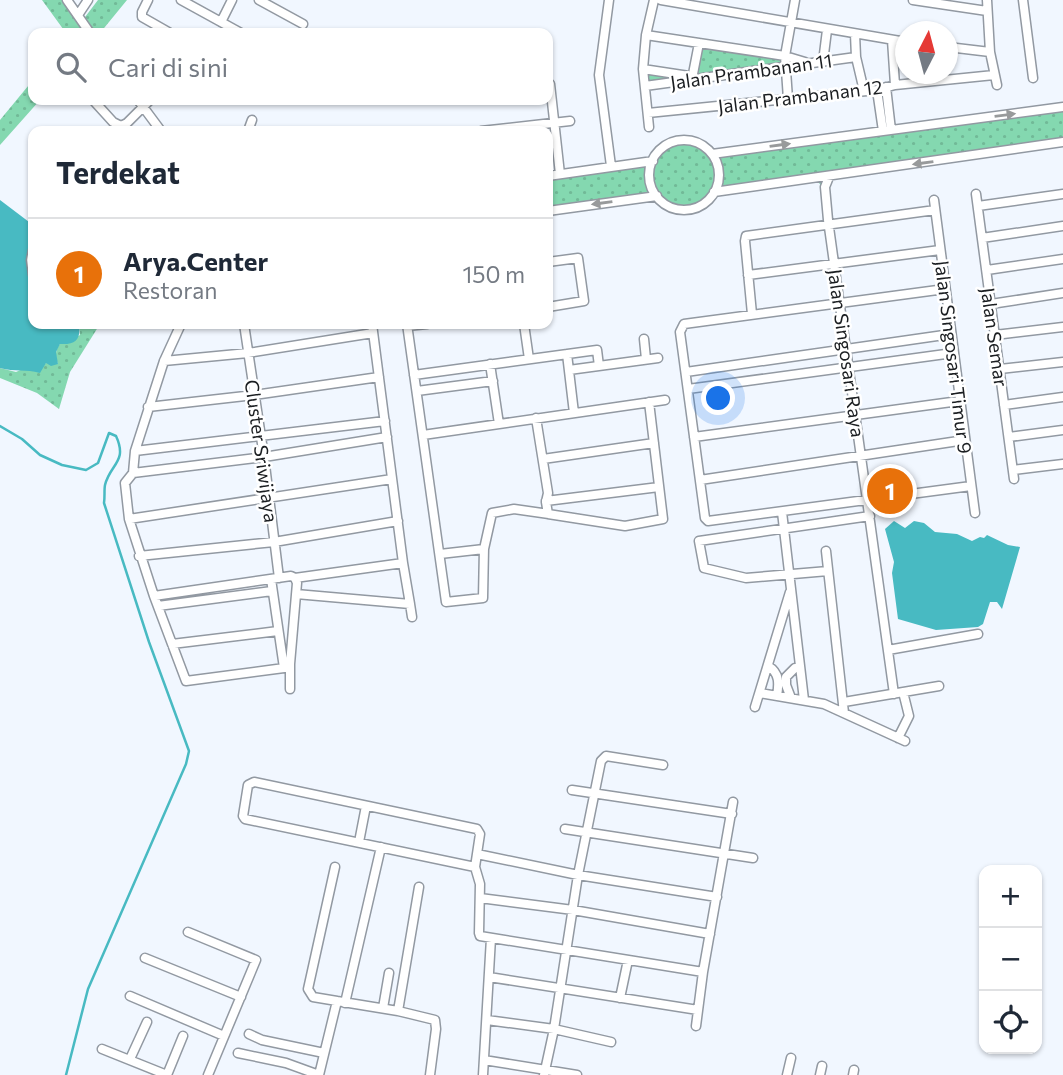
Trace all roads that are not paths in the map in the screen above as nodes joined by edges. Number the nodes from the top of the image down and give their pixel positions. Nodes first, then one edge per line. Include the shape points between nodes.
1 (67, 0) edge
2 (88, 0) edge
3 (148, 0) edge
4 (181, 0) edge
5 (232, 0) edge
6 (259, 0) edge
7 (609, 0) edge
8 (654, 0) edge
9 (660, 0) edge
10 (795, 0) edge
11 (913, 0) edge
12 (986, 0) edge
13 (1023, 0) edge
14 (987, 10) junction
15 (78, 15) junction
16 (221, 22) junction
17 (790, 23) junction
18 (303, 24) dead end
19 (87, 28) edge
20 (161, 28) edge
21 (232, 28) edge
22 (827, 30) junction
23 (855, 34) junction
24 (646, 35) junction
25 (892, 40) junction
26 (895, 40) edge
27 (699, 43) junction
28 (958, 48) edge
29 (990, 52) junction
30 (785, 56) junction
31 (856, 57) junction
32 (823, 62) junction
33 (808, 63) junction
34 (785, 66) junction
35 (643, 69) junction
36 (994, 75) junction
37 (692, 77) junction
38 (1033, 78) dead end
39 (895, 85) junction
40 (997, 85) dead end
41 (645, 86) junction
42 (881, 88) junction
43 (864, 91) junction
44 (788, 99) junction
45 (98, 105) edge
46 (142, 105) edge
47 (146, 105) edge
48 (552, 105) edge
49 (1063, 107) edge
50 (144, 108) junction
51 (648, 113) junction
52 (252, 120) dead end
53 (570, 121) dead end
54 (554, 123) junction
55 (121, 126) edge
56 (121, 126) edge
57 (157, 126) edge
58 (250, 126) edge
59 (527, 126) edge
60 (649, 127) dead end
61 (887, 130) junction
62 (1063, 142) edge
63 (712, 154) junction
64 (653, 161) junction
65 (611, 166) junction
66 (560, 174) junction
67 (553, 175) edge
68 (829, 177) junction
69 (817, 178) junction
70 (824, 187) junction
71 (715, 192) junction
72 (976, 194) dead end
73 (1063, 194) edge
74 (657, 195) junction
75 (934, 200) dead end
76 (978, 206) junction
77 (553, 210) edge
78 (935, 210) junction
79 (829, 222) junction
80 (1063, 226) edge
81 (982, 238) junction
82 (940, 250) junction
83 (1063, 259) edge
84 (553, 261) edge
85 (835, 263) junction
86 (987, 270) junction
87 (748, 275) junction
88 (945, 289) junction
89 (1063, 293) edge
90 (840, 301) junction
91 (991, 304) junction
92 (553, 306) edge
93 (752, 314) junction
94 (1063, 327) edge
95 (179, 329) edge
96 (245, 329) edge
97 (367, 329) edge
98 (372, 329) edge
99 (408, 329) edge
100 (525, 329) edge
101 (951, 334) junction
102 (995, 335) junction
103 (644, 339) dead end
104 (846, 349) junction
105 (248, 353) junction
106 (953, 353) junction
107 (567, 354) junction
108 (658, 358) dead end
109 (529, 359) junction
110 (646, 359) junction
111 (164, 361) junction
112 (1063, 362) edge
113 (490, 364) junction
114 (599, 366) junction
115 (849, 367) junction
116 (1000, 369) junction
117 (569, 370) junction
118 (686, 372) junction
119 (414, 375) junction
120 (379, 377) junction
121 (493, 381) junction
122 (688, 389) junction
123 (416, 391) junction
124 (254, 395) junction
125 (1063, 397) edge
126 (665, 400) dead end
127 (960, 401) junction
128 (649, 402) junction
129 (1004, 405) junction
130 (148, 407) junction
131 (574, 412) junction
132 (856, 415) junction
133 (536, 418) junction
134 (385, 422) junction
135 (499, 424) junction
136 (1063, 430) edge
137 (423, 435) junction
138 (260, 437) junction
139 (387, 437) junction
140 (694, 437) junction
141 (1009, 437) junction
142 (965, 440) junction
143 (654, 443) junction
144 (135, 451) junction
145 (861, 455) junction
146 (264, 457) junction
147 (543, 459) junction
148 (1063, 464) edge
149 (133, 473) junction
150 (392, 479) junction
151 (700, 480) junction
152 (971, 486) junction
153 (659, 487) junction
154 (270, 498) junction
155 (867, 500) junction
156 (546, 501) junction
157 (782, 512) junction
158 (975, 513) dead end
159 (549, 514) junction
160 (870, 516) junction
161 (129, 519) junction
162 (398, 521) junction
163 (784, 528) junction
164 (274, 542) junction
165 (484, 548) junction
166 (826, 551) dead end
167 (440, 554) junction
168 (139, 556) junction
169 (403, 563) junction
170 (828, 571) junction
171 (789, 574) junction
172 (295, 578) junction
173 (275, 579) junction
174 (791, 589) junction
175 (272, 591) junction
176 (296, 594) junction
177 (154, 596) junction
178 (410, 604) junction
179 (158, 606) junction
180 (412, 617) dead end
181 (780, 625) junction
182 (795, 626) junction
183 (278, 631) junction
184 (978, 634) dead end
185 (172, 645) junction
186 (888, 650) junction
187 (287, 666) junction
188 (768, 666) junction
189 (800, 668) junction
190 (939, 686) dead end
191 (290, 689) dead end
192 (903, 692) junction
193 (760, 693) junction
194 (894, 694) junction
195 (777, 696) junction
196 (792, 698) junction
197 (804, 700) junction
198 (844, 702) junction
199 (755, 707) dead end
200 (844, 713) junction
201 (663, 765) dead end
202 (572, 790) dead end
203 (594, 793) junction
204 (733, 802) dead end
205 (366, 806) junction
206 (732, 814) junction
207 (565, 830) dead end
208 (586, 832) junction
209 (359, 842) junction
210 (381, 847) junction
211 (477, 854) junction
212 (725, 854) junction
213 (753, 858) dead end
214 (335, 867) dead end
215 (475, 867) junction
216 (578, 875) junction
217 (419, 887) dead end
218 (717, 897) junction
219 (480, 898) junction
220 (573, 911) junction
221 (188, 932) dead end
222 (710, 934) junction
223 (491, 938) junction
224 (566, 950) junction
225 (145, 958) dead end
226 (628, 960) junction
227 (703, 972) junction
228 (389, 973) dead end
229 (489, 977) junction
230 (560, 989) junction
231 (130, 996) dead end
232 (241, 997) junction
233 (620, 998) junction
234 (341, 1002) junction
235 (383, 1008) junction
236 (398, 1010) junction
237 (698, 1010) junction
238 (487, 1020) junction
239 (147, 1021) dead end
240 (696, 1026) dead end
241 (554, 1029) junction
242 (249, 1034) dead end
243 (224, 1036) junction
244 (183, 1037) dead end
245 (611, 1042) dead end
246 (102, 1049) dead end
247 (238, 1053) dead end
248 (324, 1053) junction
249 (791, 1058) dead end
250 (130, 1059) junction
251 (484, 1060) junction
252 (544, 1072) edge
253 (167, 1075) edge
254 (208, 1075) edge
255 (319, 1075) edge
256 (430, 1075) edge
257 (483, 1075) edge
258 (577, 1075) edge
259 (787, 1075) edge

1 - 15 street
2 - 15 street
3 - 20 street via 142,17
4 - 16 street
5 - 16 street
6 - 18 street
7 - 65 street via 599,75
8 - 24 street
9 - 17 street
10 - 17 street
11 - 14 street
12 - 14 street
13 - 38 street
14 - 29 street
15 - 19 street
16 - 21 street
17 - 22 street
17 - 30 street
22 - 23 street
22 - 32 street
23 - 25 street
23 - 31 street
24 - 27 street
24 - 35 street
25 - 26 street
25 - 39 street
27 - 30 street
27 - 37 street
28 - 29 street
29 - 36 street
30 - 33 street
30 - 34 street
31 - 32 street, Jalan Prambanan 11
31 - 43 street
32 - 33 street, Jalan Prambanan 11
33 - 34 street, Jalan Prambanan 11
34 - 37 street, Jalan Prambanan 11
34 - 44 street
35 - 37 street
35 - 41 street
36 - 39 street, Jalan Prambanan 12
36 - 40 street
37 - 41 street, Jalan Prambanan 11
39 - 42 street, Jalan Prambanan 12
41 - 51 street
42 - 43 street, Jalan Prambanan 12
42 - 61 street
43 - 44 street, Jalan Prambanan 12
44 - 51 street, Jalan Prambanan 12
45 - 56 street
46 - 50 street
47 - 50 street
48 - 54 street
61 -> 49 street
50 - 55 street
50 - 57 street
51 - 60 street
52 - 58 street
53 - 54 street
54 - 59 street
54 - 66 street
63 -> 61 street
62 -> 68 street
63 - 64 street via 696,142 677,141 660,150
63 - 71 street via 719,173
64 - 65 street
64 - 74 street via 650,180
65 - 66 street
66 - 67 street
68 - 69 street
68 - 70 street
69 - 70 street
69 - 71 street
70 - 79 street, Jalan Singosari Raya
71 - 74 street via 700,206 687,209 667,205
72 - 76 street, Jalan Semar
73 - 76 street
74 -> 77 street
75 - 78 street, Jalan Singosari Timur 9
76 - 81 street, Jalan Semar
78 - 79 street
78 - 82 street, Jalan Singosari Timur 9
79 - 85 street, Jalan Singosari Raya
79 - 87 street via 749,235 745,238
80 - 81 street
81 - 86 street, Jalan Semar
82 - 85 street
82 - 88 street, Jalan Singosari Timur 9
83 - 86 street
84 - 92 street via 578,256 584,301
85 - 87 street
85 - 90 street, Jalan Singosari Raya
86 - 91 street, Jalan Semar
87 - 93 street
88 - 90 street
88 - 101 street, Jalan Singosari Timur 9
89 - 91 street
90 - 93 street
90 - 104 street, Jalan Singosari Raya
91 - 102 street, Jalan Semar
93 - 118 street via 684,324 680,331
94 - 102 street
95 - 111 street
96 - 105 street, Cluster Sriwijaya
97 - 105 street
98 - 120 street
99 - 119 street
100 - 109 street
101 - 104 street
101 - 106 street, Jalan Singosari Timur 9
102 - 116 street, Jalan Semar
103 - 110 street
104 - 115 street, Jalan Singosari Raya
104 - 118 street
105 - 111 street
105 - 124 street, Cluster Sriwijaya
106 - 115 street
106 - 127 street, Jalan Singosari Timur 9
107 - 109 street
107 - 114 street via 597,350
107 - 117 street
108 - 110 street
109 - 113 street
110 - 114 street
111 - 130 street
112 - 116 street
113 - 119 street
113 - 121 street
114 - 117 street
115 - 122 street
115 - 132 street, Jalan Singosari Raya
116 - 129 street, Jalan Semar
117 - 131 street
118 - 122 street
119 - 123 street
120 - 124 street
120 - 134 street
121 - 123 street
121 - 135 street
122 - 140 street
123 - 137 street
124 - 130 street
124 - 138 street, Cluster Sriwijaya
125 - 129 street
126 - 128 street
127 - 132 street
127 - 142 street, Jalan Singosari Timur 9
128 - 131 street
128 - 143 street
129 - 141 street, Jalan Semar
130 - 144 street
131 - 133 street
132 - 140 street
132 - 145 street, Jalan Singosari Raya
133 - 135 street
133 - 147 street
134 - 138 street
134 - 139 street
135 - 137 street
136 - 141 street
137 - 167 street
138 - 144 street
138 - 146 street, Cluster Sriwijaya
139 - 146 street
139 - 150 street
140 - 151 street
141 - 148 street, Jalan Semar via 1014,475
142 - 145 street
142 - 152 street, Jalan Singosari Timur 9
143 - 147 street
143 - 153 street
144 - 149 street
145 - 151 street
145 - 155 street, Jalan Singosari Raya
146 - 149 street
146 - 154 street, Cluster Sriwijaya
147 - 156 street
149 - 161 street via 125,483
150 - 154 street
150 - 162 street
151 - 157 street via 705,518 711,522
152 - 155 street
152 - 158 street, Jalan Singosari Timur 9
153 - 156 street
153 - 159 street via 663,519 625,526
154 - 161 street
154 - 164 street, Cluster Sriwijaya
155 - 157 street
155 - 160 street, Jalan Singosari Raya
156 - 159 street
157 - 163 street
159 - 165 street via 514,509 492,513
160 - 163 street
160 - 186 street, Jalan Singosari Raya
161 - 168 street
162 - 164 street
162 - 169 street
163 - 171 street
163 - 171 street via 702,540 699,545 702,565 709,569 746,578
164 - 168 street
164 - 173 street, Cluster Sriwijaya
165 - 167 street
165 - 167 street via 483,598 446,602
166 - 170 street
168 - 177 street
169 - 172 street
169 - 178 street
170 - 171 street
170 - 198 street
171 - 174 street
172 - 173 street
172 - 176 street
173 - 175 street, Cluster Sriwijaya
173 - 177 street
174 - 181 street
174 - 182 street
175 - 179 street
175 - 183 street, Cluster Sriwijaya
176 - 178 street
176 - 187 street
177 - 179 street
178 - 180 street
179 - 185 street
181 - 182 street
181 - 188 street
182 - 189 street
183 - 185 street
183 - 187 street, Cluster Sriwijaya
184 - 186 street
185 - 187 street via 186,681
186 - 194 street, Jalan Singosari Raya
187 - 191 street
188 - 193 street
188 - 195 street via 777,675
189 - 196 street via 795,667 786,677
189 - 197 street
190 - 192 street
192 - 194 street
192 - 200 street via 909,716 902,739
193 - 195 street
193 - 199 street
194 - 198 street
195 - 196 street
196 - 197 street
197 - 200 street
198 - 200 street
201 - 203 street via 604,757
202 - 203 street
203 - 206 street
203 - 208 street
204 - 206 street
205 - 209 street
205 - 209 street via 252,782 248,785 244,819
205 - 211 street via 477,829
206 - 212 street
207 - 208 street
208 - 212 street
208 - 216 street
209 - 210 street
210 - 215 street
210 - 234 street
211 - 215 street
211 - 216 street
212 - 213 street
212 - 218 street
214 - 234 street via 309,992 313,997
215 - 219 street
216 - 218 street
216 - 220 street
217 - 236 street
218 - 222 street
219 - 220 street
219 - 223 street via 479,934
220 - 222 street
220 - 224 street
221 - 232 street via 256,960
222 - 227 street
223 - 224 street
223 - 229 street
224 - 226 street
224 - 230 street
225 - 232 street
226 - 227 street
226 - 233 street
227 - 237 street
228 - 235 street
229 - 230 street
229 - 238 street
230 - 233 street
230 - 241 street
231 - 243 street
232 - 243 street
233 - 237 street
234 - 235 street
234 - 248 street
235 - 236 street
236 - 256 street via 436,1022
237 - 240 street
238 - 241 street
238 - 251 street
239 - 250 street
241 - 245 street
241 - 252 street
242 - 248 street
243 - 254 street
244 - 253 street
246 - 250 street
247 - 255 street
248 - 255 street
249 - 259 street
250 - 253 street
251 - 252 street
251 - 257 street
252 - 258 street

